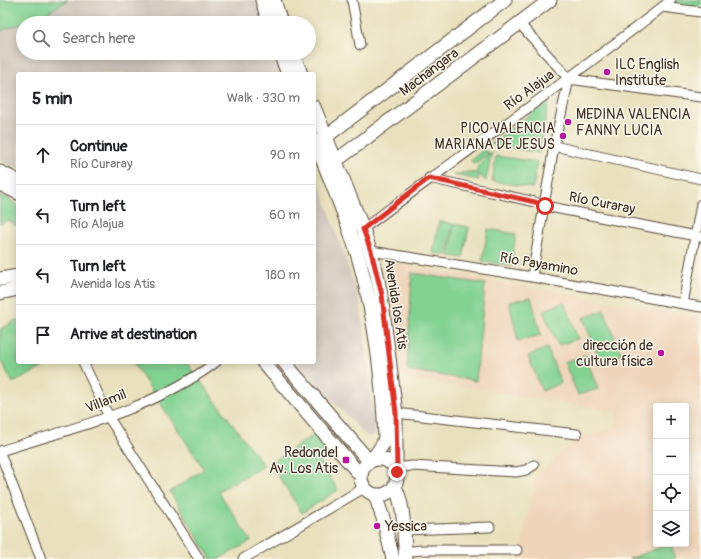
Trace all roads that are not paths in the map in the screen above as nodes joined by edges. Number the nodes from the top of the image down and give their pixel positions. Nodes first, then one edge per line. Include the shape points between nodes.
1 (262, 0) edge
2 (274, 0) edge
3 (352, 0) edge
4 (505, 0) edge
5 (550, 0) edge
6 (671, 0) edge
7 (662, 7) junction
8 (701, 12) edge
9 (267, 16) edge
10 (279, 16) edge
11 (519, 23) junction
12 (360, 45) dead end
13 (283, 60) edge
14 (296, 60) edge
15 (287, 72) edge
16 (300, 72) edge
17 (569, 79) junction
18 (701, 97) edge
19 (316, 120) edge
20 (319, 140) edge
21 (554, 146) junction
22 (331, 165) junction
23 (0, 172) edge
24 (429, 178) junction
25 (701, 179) edge
26 (16, 180) edge
27 (0, 184) edge
28 (16, 193) edge
29 (701, 204) edge
30 (545, 206) junction
31 (363, 229) junction
32 (698, 236) edge
33 (371, 251) junction
34 (16, 276) edge
35 (532, 276) junction
36 (0, 279) edge
37 (16, 289) edge
38 (0, 293) edge
39 (683, 304) junction
40 (701, 307) edge
41 (83, 364) edge
42 (213, 364) edge
43 (265, 364) edge
44 (286, 364) edge
45 (396, 413) junction
46 (109, 417) junction
47 (577, 434) dead end
48 (0, 452) edge
49 (371, 460) junction
50 (534, 465) dead end
51 (397, 470) junction
52 (367, 486) junction
53 (395, 487) junction
54 (490, 527) dead end
55 (405, 530) junction
56 (517, 550) dead end
57 (406, 555) edge
58 (41, 559) edge
59 (199, 559) edge
60 (243, 559) edge
61 (393, 559) edge

1 - 9 street
2 - 10 street
3 - 12 street
4 - 20 street, Machangara
5 - 11 street, Machangara
6 - 7 street, Río Alajua
7 - 8 street
7 - 17 street, Río Alajua
11 - 17 street
11 - 22 street, Machangara
13 - 15 street
14 - 16 street
17 - 18 street
17 - 21 street
17 - 24 street, Río Alajua
19 - 20 street, Avenida los Atis
20 - 22 street, Avenida los Atis
21 - 25 street
21 - 30 street
22 - 31 street, Avenida los Atis
22 - 49 street, Avenida los Atis via 367,291 373,325 385,437 384,444
23 - 26 street
24 - 30 street, Río Curaray
24 - 31 street, Río Alajua
27 - 28 street
29 - 32 street
30 - 32 street, Río Curaray
30 - 35 street
31 - 33 street, Avenida los Atis
32 - 39 street
33 - 35 street, Río Payamino
33 - 45 street, Avenida los Atis via 382,295
34 - 36 street
35 - 39 street, Río Payamino
37 - 38 street
39 - 40 street, Río Payamino
41 - 46 street
42 - 46 street, Villamil via 177,388
43 - 52 street
44 - 49 street
45 - 47 street
45 - 51 street, Avenida los Atis
46 - 48 street, Villamil
46 - 59 street
48 - 58 street
49 - 51 street via 386,460
49 - 52 street, Avenida los Atis via 363,468
50 - 51 street via 516,472 412,466
51 - 53 street, Avenida los Atis
52 - 53 street via 386,494
52 - 60 street
52 - 61 street via 383,518
53 - 55 street, Avenida los Atis via 399,494
54 - 55 street
55 - 57 street, Avenida los Atis
56 - 57 street via 421,550

